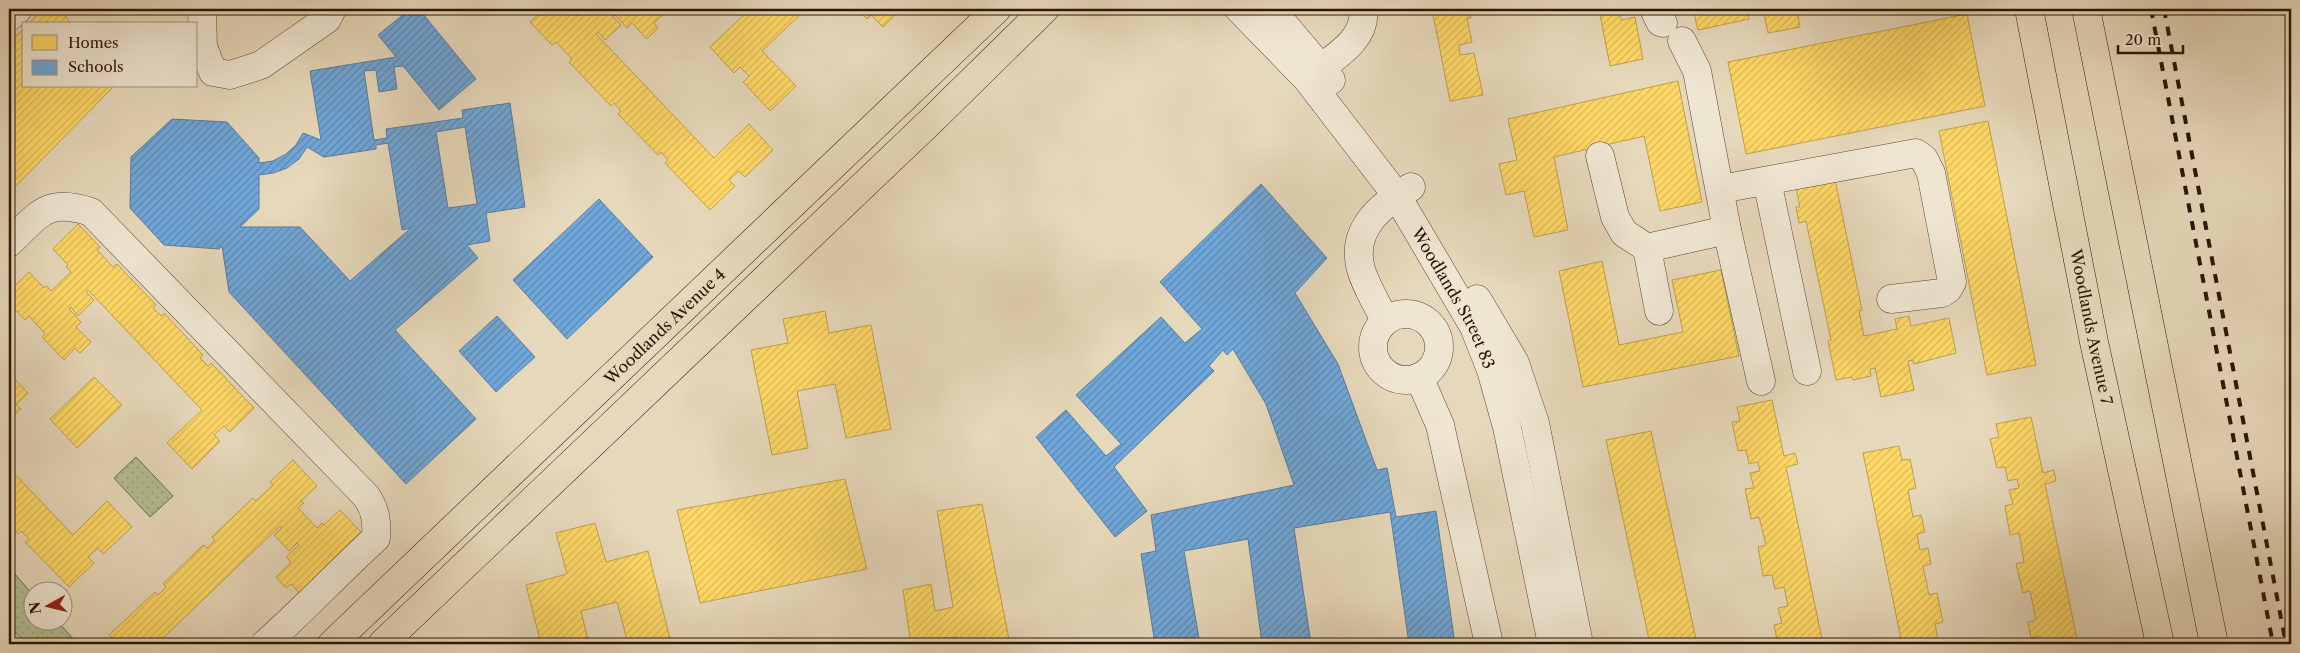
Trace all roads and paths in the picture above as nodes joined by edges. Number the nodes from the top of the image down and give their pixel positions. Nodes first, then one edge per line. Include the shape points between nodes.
1 (18, 9) edge
2 (201, 9) edge
3 (332, 9) edge
4 (997, 9) edge
5 (1045, 9) edge
6 (1239, 9) edge
7 (1271, 9) edge
8 (1363, 9) edge
9 (2029, 9) edge
10 (2086, 9) edge
11 (9, 17) edge
12 (1666, 24) edge
13 (1314, 73) junction
14 (1600, 156) dead end
15 (1767, 181) junction
16 (1721, 189) junction
17 (1404, 191) junction
18 (1727, 230) junction
19 (9, 243) edge
20 (1646, 248) junction
21 (1891, 299) dead end
22 (1659, 311) dead end
23 (1385, 321) junction
24 (1807, 372) dead end
25 (1419, 377) junction
26 (1761, 382) dead end
27 (1535, 423) junction
28 (1507, 427) junction
29 (265, 644) edge
30 (332, 644) edge
31 (382, 644) edge
32 (1489, 644) edge
33 (1552, 644) edge
34 (1579, 644) edge
35 (2160, 644) edge
36 (2214, 644) edge

1 - 11 street
2 - 3 street via 203,47 213,72 230,75 261,65 327,19
4 - 30 main road, Woodlands Avenue 4
5 - 31 main road
6 - 13 street, Woodlands Street 83
7 - 13 street, Woodlands Street 83
8 - 13 street via 1358,35
9 - 35 main road, Woodlands Avenue 7 via 2096,351
10 - 36 main road
12 - 16 street via 1697,71
13 - 17 street, Woodlands Street 83
14 - 20 street via 1615,217 1624,233
15 - 16 street
15 - 21 street via 1916,153 1924,159 1931,173 1952,282 1942,293
15 - 24 street
16 - 18 street
17 - 23 street via 1368,222 1359,243 1360,265
17 - 27 street, Woodlands Street 83 via 1516,363
17 - 28 street, Woodlands Street 83 via 1474,326
18 - 20 street
18 - 26 street
19 - 29 street via 41,213 58,205 91,212 366,496 374,508 376,538
20 - 22 street
23 - 25 street via 1378,329 1373,344 1375,359 1388,375 1398,379
23 - 25 street via 1406,314 1417,316 1434,330 1438,340 1435,362
25 - 32 street via 1440,425
27 - 28 street
27 - 34 street, Woodlands Street 83
28 - 33 street, Woodlands Street 83

